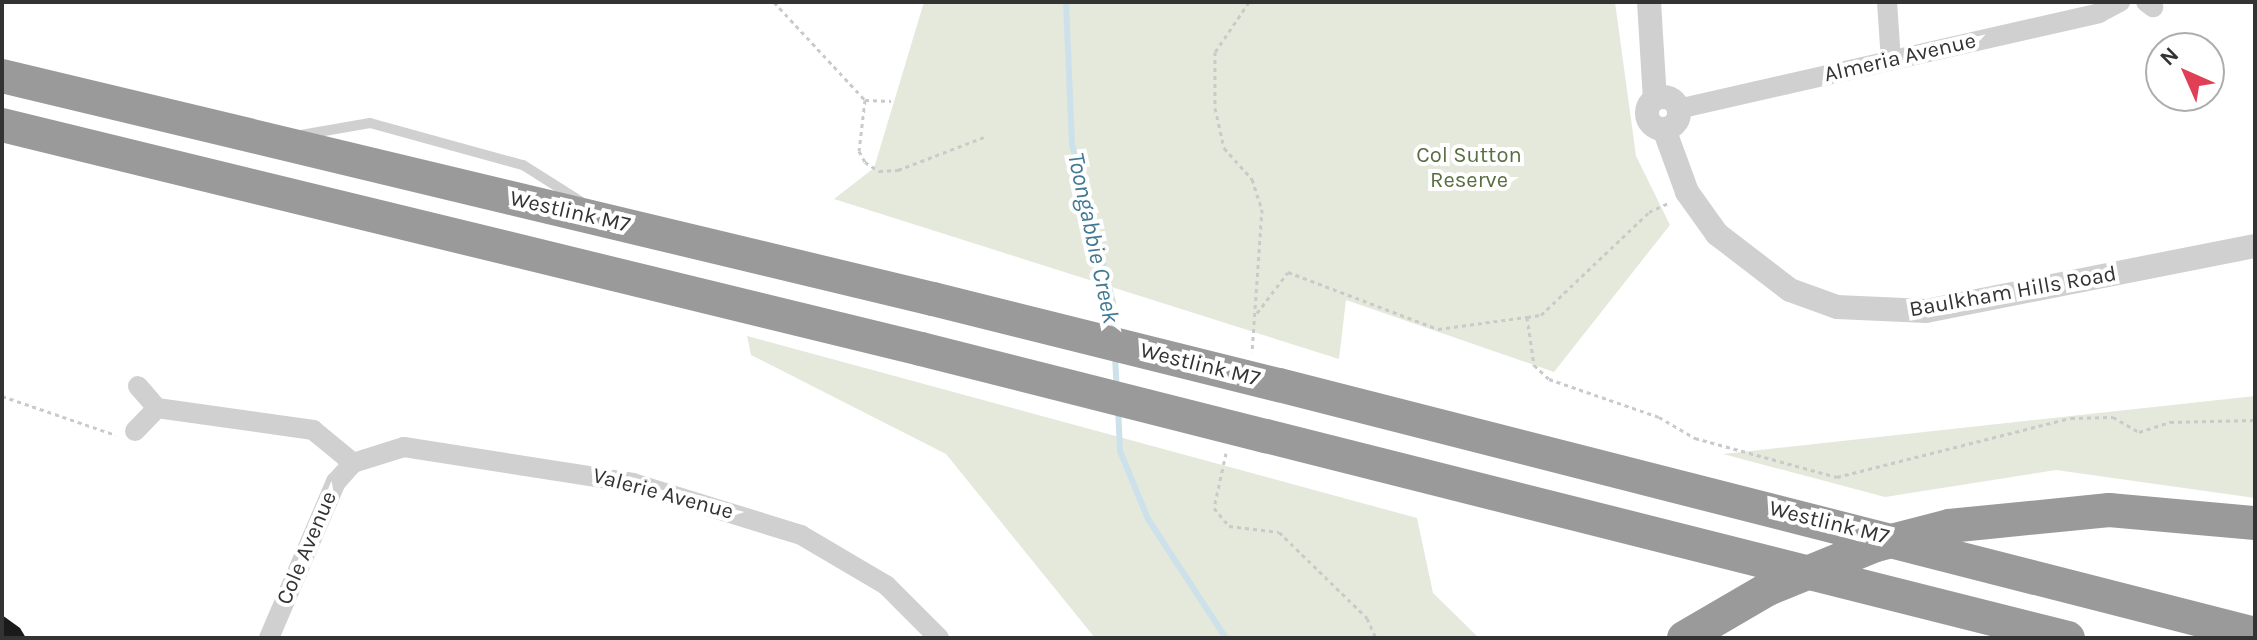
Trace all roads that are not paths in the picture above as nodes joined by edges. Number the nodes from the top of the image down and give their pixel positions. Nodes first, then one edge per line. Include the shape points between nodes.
1 (1649, 2) edge
2 (1887, 2) edge
3 (2120, 2) edge
4 (1891, 60) junction
5 (2, 76) edge
6 (1655, 99) junction
7 (1678, 109) junction
8 (2, 125) edge
9 (1664, 129) junction
10 (2255, 246) edge
11 (138, 386) dead end
12 (157, 408) junction
13 (135, 431) road end
14 (353, 463) junction
15 (2255, 523) edge
16 (2255, 634) edge
17 (269, 638) edge
18 (939, 638) edge
19 (1684, 638) edge
20 (2068, 638) edge

1 - 6 street
2 - 4 street
3 - 4 street, Almeria Avenue via 2099,13
4 - 7 street, Almeria Avenue
5 - 16 highway, Westlink M7, bridge via 933,299
6 - 7 street via 1668,98
6 - 9 street via 1647,117
7 - 9 street via 1675,124
8 - 20 highway, bridge via 921,349
9 - 10 street, Baulkham Hills Road via 1687,192 1717,234 1770,277 1812,299 1863,312 1926,311
11 - 12 street
12 - 13 street
12 - 14 street via 313,430
14 - 17 street, Cole Avenue via 325,503
14 - 18 street, Valerie Avenue via 378,451 427,448 569,470 733,512 845,556 886,585
15 - 19 highway, bridge via 2109,510 1949,526 1876,545 1768,589

